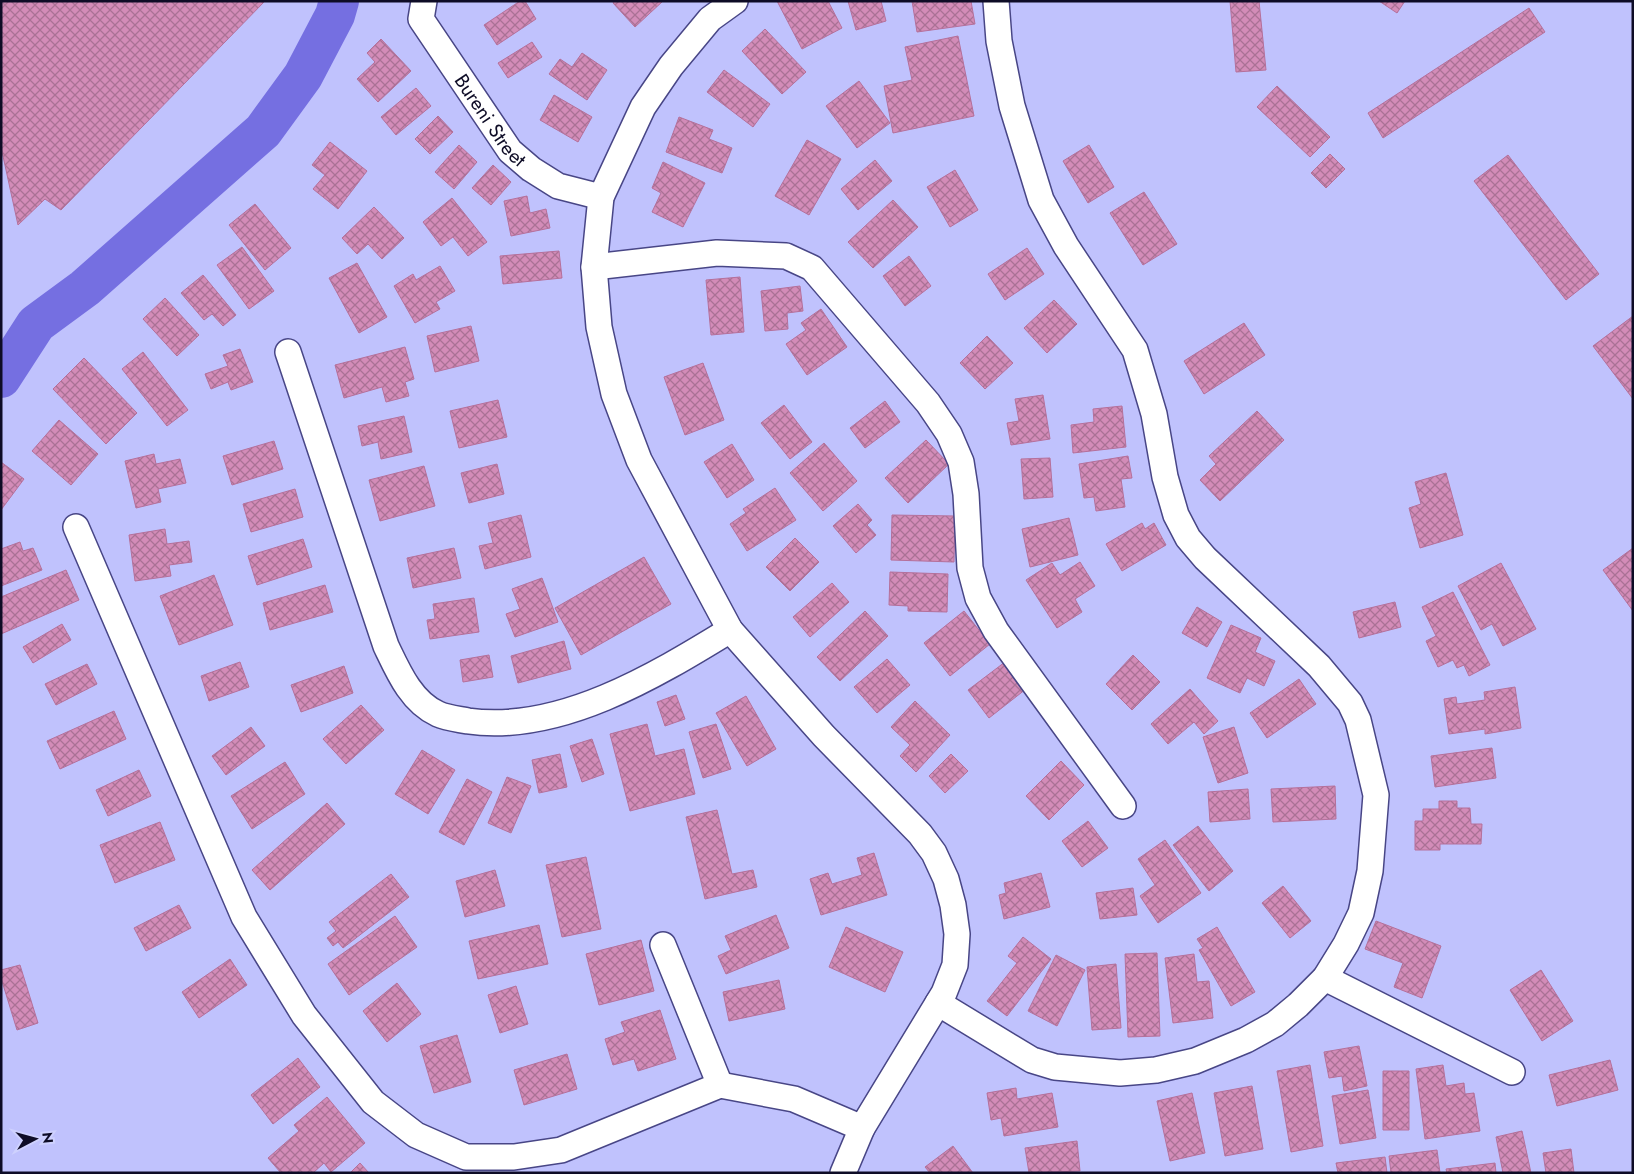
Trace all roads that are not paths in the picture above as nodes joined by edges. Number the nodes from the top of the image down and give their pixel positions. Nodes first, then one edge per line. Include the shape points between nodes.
1 (735, 1) edge
2 (996, 1) edge
3 (423, 10) edge
4 (704, 10) edge
5 (601, 197) junction
6 (594, 267) junction
7 (288, 352) dead end
8 (76, 527) dead end
9 (730, 630) junction
10 (1123, 806) dead end
11 (663, 945) dead end
12 (1325, 978) junction
13 (938, 1003) junction
14 (1512, 1072) dead end
15 (720, 1084) junction
16 (862, 1128) junction
17 (843, 1173) edge

1 - 4 street
2 - 12 street via 1012,106 1040,200 1066,246 1135,350 1154,414 1165,477 1176,515 1188,538 1205,558 1337,685 1358,720 1376,795 1370,871 1361,913
3 - 5 street, Bureni Street via 510,151 558,186
4 - 5 street via 643,107
5 - 6 street
6 - 9 street via 599,327 614,394 639,460
6 - 10 street via 717,253 786,256 812,268 928,403 949,434 961,462 970,568 978,598 996,631
7 - 9 street via 386,646 400,676 417,699 437,714 483,723 554,715 604,697 667,668
8 - 15 street via 244,917 304,1014 373,1102 416,1135 466,1157 514,1157 561,1150
9 - 13 street via 934,853 946,879 957,934 955,965
11 - 15 street
12 - 13 street via 1275,1024 1246,1040 1195,1062 1138,1072 1055,1067 1032,1060
12 - 14 street
13 - 16 street
15 - 16 street via 794,1099
16 - 17 street

